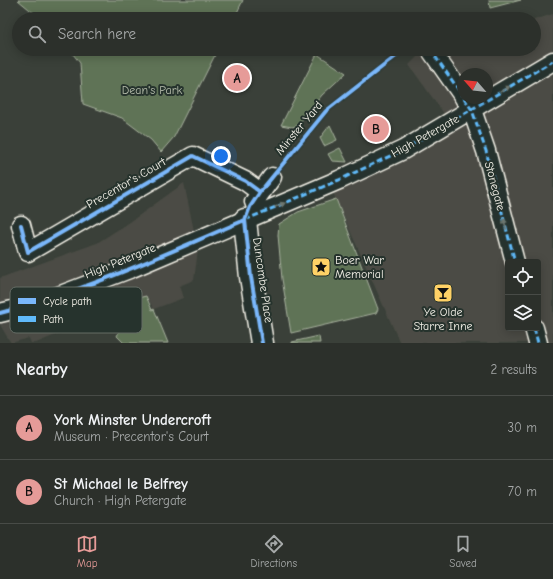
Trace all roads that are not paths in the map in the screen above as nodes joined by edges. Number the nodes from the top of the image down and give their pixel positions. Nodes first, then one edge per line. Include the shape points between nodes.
1 (435, 56) edge
2 (553, 61) edge
3 (457, 88) edge
4 (493, 89) edge
5 (462, 104) edge
6 (467, 104) edge
7 (272, 177) dead end
8 (260, 192) junction
9 (244, 220) junction
10 (21, 225) dead end
11 (514, 259) edge
12 (82, 287) edge
13 (10, 311) edge
14 (0, 313) edge
15 (535, 331) edge
16 (262, 343) edge
17 (538, 343) edge

1 - 3 street, Stonegate
4 -> 2 street, High Petergate
9 -> 5 street, High Petergate via 404,150
11 -> 6 street, Stonegate via 486,151
7 - 8 street
8 - 9 street
8 - 10 street, Precentor's Court via 245,181 193,156 28,252
9 - 12 street, High Petergate
9 - 16 street, Duncombe Place
13 - 14 street, High Petergate
15 - 17 street

